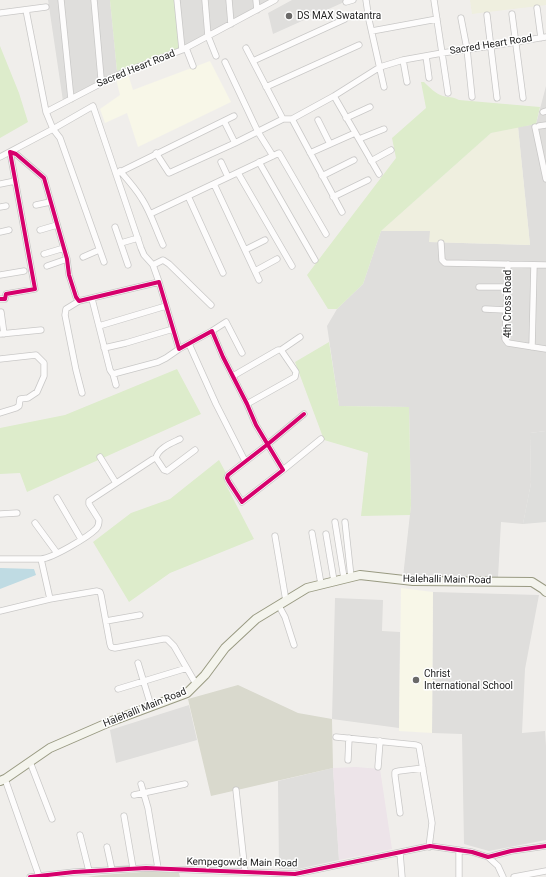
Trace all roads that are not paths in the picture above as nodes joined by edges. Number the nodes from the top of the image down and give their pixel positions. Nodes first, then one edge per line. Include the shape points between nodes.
1 (62, 0) edge
2 (94, 0) edge
3 (177, 0) edge
4 (205, 0) edge
5 (229, 0) edge
6 (256, 0) edge
7 (275, 0) edge
8 (353, 0) edge
9 (366, 0) edge
10 (434, 0) edge
11 (346, 2) dead end
12 (46, 7) dead end
13 (537, 8) dead end
14 (26, 10) junction
15 (257, 10) junction
16 (0, 13) edge
17 (512, 14) dead end
18 (487, 15) dead end
19 (462, 18) dead end
20 (345, 19) dead end
21 (437, 19) junction
22 (231, 24) junction
23 (372, 31) junction
24 (208, 36) junction
25 (544, 37) edge
26 (516, 42) junction
27 (359, 45) dead end
28 (491, 46) junction
29 (246, 48) dead end
30 (184, 49) junction
31 (467, 49) junction
32 (442, 53) junction
33 (216, 56) dead end
34 (426, 56) junction
35 (403, 60) junction
36 (253, 61) junction
37 (225, 62) dead end
38 (193, 66) dead end
39 (380, 67) junction
40 (101, 78) dead end
41 (429, 78) dead end
42 (407, 82) dead end
43 (266, 87) junction
44 (384, 87) dead end
45 (448, 93) dead end
46 (334, 96) junction
47 (472, 97) dead end
48 (497, 98) dead end
49 (523, 98) dead end
50 (71, 99) junction
51 (370, 107) dead end
52 (46, 112) junction
53 (234, 116) dead end
54 (346, 118) junction
55 (283, 119) junction
56 (292, 119) junction
57 (318, 120) dead end
58 (224, 121) junction
59 (546, 125) edge
60 (53, 129) junction
61 (384, 129) dead end
62 (258, 132) junction
63 (355, 133) junction
64 (359, 139) junction
65 (235, 143) junction
66 (330, 144) junction
67 (391, 150) dead end
68 (10, 152) junction
69 (156, 153) junction
70 (310, 153) junction
71 (273, 156) junction
72 (0, 157) edge
73 (354, 160) dead end
74 (371, 161) junction
75 (221, 162) dead end
76 (259, 162) junction
77 (118, 172) junction
78 (238, 173) junction
79 (379, 174) dead end
80 (322, 176) junction
81 (228, 177) junction
82 (368, 180) dead end
83 (546, 180) edge
84 (15, 181) junction
85 (0, 184) edge
86 (214, 184) junction
87 (188, 196) junction
88 (334, 197) junction
89 (50, 202) junction
90 (36, 205) dead end
91 (342, 212) dead end
92 (150, 214) junction
93 (57, 225) junction
94 (115, 227) dead end
95 (9, 230) dead end
96 (40, 230) dead end
97 (0, 232) edge
98 (326, 234) dead end
99 (138, 238) junction
100 (265, 240) dead end
101 (121, 243) junction
102 (442, 243) dead end
103 (163, 245) dead end
104 (64, 248) junction
105 (99, 250) junction
106 (246, 250) junction
107 (44, 254) dead end
108 (83, 257) dead end
109 (67, 259) junction
110 (277, 259) dead end
111 (315, 260) dead end
112 (104, 262) dead end
113 (508, 264) junction
114 (546, 264) edge
115 (128, 265) dead end
116 (153, 265) junction
117 (534, 265) junction
118 (47, 266) dead end
119 (292, 266) dead end
120 (24, 271) dead end
121 (255, 271) junction
122 (223, 273) dead end
123 (0, 275) edge
124 (259, 280) dead end
125 (160, 282) junction
126 (507, 287) junction
127 (479, 288) dead end
128 (0, 299) edge
129 (92, 299) junction
130 (79, 301) junction
131 (211, 305) dead end
132 (166, 306) junction
133 (485, 309) dead end
134 (506, 310) junction
135 (1, 312) dead end
136 (99, 326) junction
137 (173, 329) junction
138 (41, 330) dead end
139 (212, 331) junction
140 (2, 334) edge
141 (300, 337) dead end
142 (189, 344) junction
143 (532, 347) junction
144 (104, 348) junction
145 (546, 348) edge
146 (179, 349) junction
147 (281, 350) junction
148 (242, 353) dead end
149 (0, 359) edge
150 (113, 374) junction
151 (233, 376) junction
152 (116, 385) dead end
153 (82, 393) dead end
154 (247, 404) junction
155 (0, 413) edge
156 (304, 414) dead end
157 (180, 438) dead end
158 (321, 439) dead end
159 (268, 444) junction
160 (195, 450) dead end
161 (100, 457) dead end
162 (156, 458) junction
163 (245, 461) junction
164 (283, 470) junction
165 (116, 483) junction
166 (57, 498) dead end
167 (0, 514) edge
168 (17, 514) dead end
169 (335, 522) dead end
170 (346, 522) dead end
171 (35, 523) dead end
172 (312, 533) dead end
173 (326, 534) dead end
174 (275, 536) dead end
175 (81, 539) junction
176 (58, 553) junction
177 (0, 559) edge
178 (41, 559) junction
179 (347, 578) junction
180 (334, 581) junction
181 (321, 584) junction
182 (546, 592) edge
183 (50, 599) junction
184 (286, 601) junction
185 (279, 606) junction
186 (0, 611) edge
187 (140, 615) dead end
188 (106, 621) junction
189 (294, 645) dead end
190 (138, 663) dead end
191 (187, 668) junction
192 (144, 681) junction
193 (196, 684) junction
194 (118, 689) dead end
195 (151, 706) junction
196 (336, 737) dead end
197 (349, 738) junction
198 (380, 741) junction
199 (348, 760) dead end
200 (30, 762) junction
201 (378, 767) dead end
202 (423, 768) junction
203 (3, 780) edge
204 (141, 784) dead end
205 (185, 784) dead end
206 (236, 790) dead end
207 (144, 793) junction
208 (134, 795) dead end
209 (400, 813) dead end
210 (124, 816) dead end
211 (52, 819) dead end
212 (80, 835) dead end
213 (546, 846) edge
214 (429, 847) junction
215 (107, 848) dead end
216 (459, 850) junction
217 (400, 852) junction
218 (488, 857) junction
219 (133, 868) junction
220 (158, 868) junction
221 (183, 869) junction
222 (112, 870) junction
223 (88, 871) junction
224 (546, 871) edge
225 (245, 872) junction
226 (39, 876) junction
227 (30, 877) edge
228 (184, 877) edge
229 (402, 877) edge
230 (459, 877) edge
231 (504, 877) edge
232 (514, 877) edge

1 - 50 street
2 - 40 street
3 - 30 street
4 - 24 street
5 - 22 street
6 - 15 street
7 - 15 street, Sacred Heart Road
8 - 11 street
9 - 23 street
10 - 21 street, Sacred Heart Road
12 - 14 street
13 - 25 street
14 - 16 street
14 - 52 street
15 - 22 street, Sacred Heart Road
17 - 26 street
18 - 28 street
19 - 31 street
20 - 36 street
21 - 23 street
21 - 32 street, Sacred Heart Road
22 - 24 street, Sacred Heart Road
23 - 39 street
24 - 30 street, Sacred Heart Road
24 - 33 street
25 - 26 street, Sacred Heart Road
26 - 28 street, Sacred Heart Road
26 - 49 street
27 - 43 street
28 - 31 street, Sacred Heart Road
28 - 48 street
29 - 36 street
30 - 38 street
30 - 50 street, Sacred Heart Road via 117,75
31 - 32 street, Sacred Heart Road
31 - 47 street
32 - 34 street
32 - 45 street
34 - 35 street
34 - 41 street
35 - 39 street
35 - 42 street
36 - 43 street
37 - 62 street
39 - 44 street
39 - 46 street
43 - 55 street
46 - 54 street
46 - 56 street
50 - 52 street, Sacred Heart Road
51 - 54 street
52 - 60 street
53 - 58 street
54 - 63 street
55 - 56 street
55 - 62 street
56 - 70 street
57 - 66 street
58 - 65 street
58 - 69 street
59 - 83 street via 537,126
60 - 68 street
60 - 77 street via 93,106
60 - 105 street via 60,138
61 - 64 street
62 - 65 street
62 - 71 street
63 - 64 street
63 - 66 street
64 - 74 street
65 - 69 street via 169,174
66 - 70 street
67 - 74 street
68 - 72 street
68 - 84 street
68 - 89 street via 16,154 44,178
69 - 77 street
70 - 80 street
71 - 76 street
71 - 98 street via 279,152
73 - 80 street
74 - 79 street
75 - 81 street
76 - 78 street
76 - 111 street
77 - 92 street via 141,198
77 - 99 street
78 - 81 street
78 - 119 street
80 - 88 street
81 - 86 street
82 - 88 street
84 - 85 street
84 - 128 street via 35,289 6,294 5,299
86 - 87 street
86 - 106 street
87 - 92 street
87 - 122 street
88 - 91 street
89 - 90 street
89 - 93 street
92 - 103 street
93 - 96 street
93 - 104 street
94 - 101 street
95 - 97 street
99 - 101 street
99 - 116 street via 144,255
100 - 106 street
101 - 115 street
102 - 113 street via 442,260 445,263
104 - 107 street
104 - 109 street
105 - 108 street
105 - 112 street
106 - 121 street
109 - 118 street
109 - 130 street via 69,275
110 - 121 street
113 - 117 street
113 - 126 street, 4th Cross Road
114 - 117 street
116 - 125 street
116 - 131 street via 163,260 169,264
117 - 143 street
120 - 123 street
121 - 124 street
125 - 129 street
125 - 132 street
126 - 127 street
126 - 134 street, 4th Cross Road
129 - 130 street
129 - 136 street
130 - 153 street via 66,309 65,315
132 - 136 street
132 - 137 street
133 - 134 street
134 - 143 street, 4th Cross Road via 505,339 508,343
135 - 140 street
136 - 144 street
137 - 144 street
137 - 146 street
138 - 140 street
139 - 142 street
139 - 148 street via 226,322
139 - 151 street
141 - 147 street
142 - 146 street
142 - 163 street
143 - 145 street
144 - 150 street
146 - 150 street via 158,362
147 - 151 street
147 - 154 street via 296,372 296,377
149 - 155 street via 36,355 44,363 44,376 37,392 28,398 20,398 19,406 16,408
150 - 152 street
151 - 154 street
154 - 159 street
156 - 159 street
157 - 162 street via 161,450
158 - 164 street
159 - 163 street
159 - 164 street
160 - 162 street via 166,471
161 - 165 street
162 - 165 street
163 - 164 street via 227,478 242,502
165 - 175 street via 89,501 99,523
166 - 175 street
167 - 168 street
169 - 179 street
170 - 179 street
171 - 176 street
172 - 181 street
173 - 180 street
174 - 184 street
175 - 176 street
176 - 178 street
177 - 178 street
178 - 183 street
179 - 180 main road, Halehalli Main Road
179 - 182 main road, Halehalli Main Road via 360,574 413,581 532,582
180 - 181 main road, Halehalli Main Road
181 - 184 main road, Halehalli Main Road via 307,588
183 - 186 street
183 - 188 street via 100,592
184 - 185 main road, Halehalli Main Road
185 - 189 street
185 - 193 main road, Halehalli Main Road via 256,619 225,648
187 - 188 street
188 - 191 street via 113,648 167,639
190 - 192 street
191 - 192 street
191 - 193 street
192 - 194 street
192 - 195 street
193 - 195 main road, Halehalli Main Road via 187,693
195 - 200 main road, Halehalli Main Road via 50,748
196 - 197 street
197 - 198 street
197 - 199 street
198 - 201 street
198 - 202 street via 418,745
200 - 203 main road, Halehalli Main Road
200 - 211 street
202 - 209 street via 395,772
202 - 214 street via 432,823
203 - 226 street
204 - 207 street
205 - 207 street
206 - 225 street
207 - 208 street
207 - 220 street
210 - 219 street
212 - 223 street
213 - 218 street
214 - 216 street, Kempegowda Main Road
214 - 217 street, Kempegowda Main Road
215 - 222 street
216 - 218 street, Kempegowda Main Road
216 - 230 street
217 - 225 street, Kempegowda Main Road via 295,874
217 - 229 street
218 - 231 street via 498,866
219 - 220 street, Kempegowda Main Road
219 - 222 street, Kempegowda Main Road
220 - 221 street, Kempegowda Main Road
221 - 225 street, Kempegowda Main Road
221 - 228 street
222 - 223 street, Kempegowda Main Road
223 - 226 street, Kempegowda Main Road
224 - 232 street
226 - 227 street, Kempegowda Main Road

